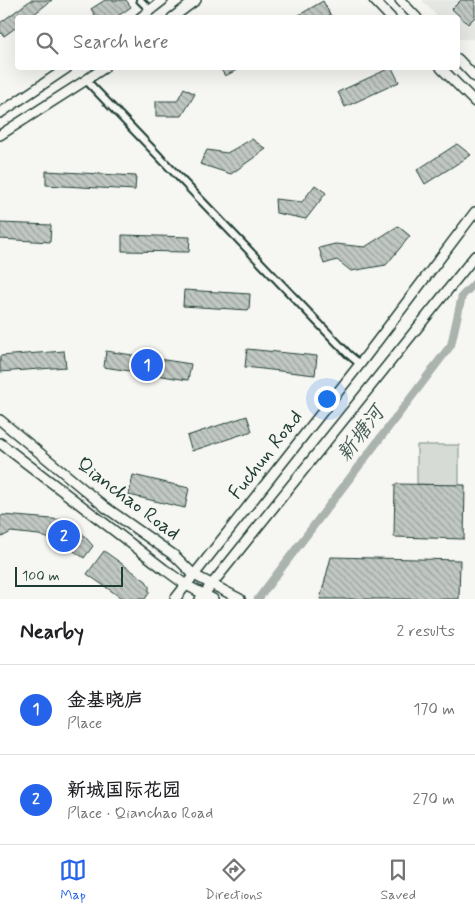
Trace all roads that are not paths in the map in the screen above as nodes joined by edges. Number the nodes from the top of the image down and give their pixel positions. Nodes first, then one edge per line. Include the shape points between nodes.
1 (140, 0) edge
2 (163, 0) edge
3 (196, 0) edge
4 (374, 0) edge
5 (400, 0) edge
6 (150, 10) junction
7 (144, 15) edge
8 (176, 15) edge
9 (388, 15) edge
10 (414, 15) edge
11 (460, 61) edge
12 (64, 70) edge
13 (101, 70) edge
14 (443, 70) edge
15 (475, 77) edge
16 (86, 80) junction
17 (475, 102) edge
18 (0, 112) edge
19 (0, 135) edge
20 (475, 212) edge
21 (475, 256) edge
22 (360, 364) junction
23 (0, 420) edge
24 (1, 447) edge
25 (194, 574) junction
26 (211, 584) junction
27 (186, 585) junction
28 (202, 597) edge
29 (238, 598) edge
30 (175, 599) edge
31 (213, 599) edge

1 - 6 street
2 - 6 main road
3 - 8 main road
4 - 9 main road
5 - 10 main road
6 - 7 main road
11 - 15 main road
12 - 18 main road
13 - 16 main road
14 - 17 main road
16 - 19 main road
16 - 22 street
20 - 22 main road, Fuchun Road
21 - 26 main road, Fuchun Road
22 - 25 main road, Fuchun Road
23 - 25 main road, Qianchao Road via 105,507 175,556
24 - 27 main road, Qianchao Road
25 - 26 main road, Qianchao Road
25 - 27 main road, Fuchun Road
26 - 28 main road, Fuchun Road
26 - 29 main road, Qianchao Road
27 - 28 main road, Qianchao Road
27 - 30 main road, Fuchun Road
28 - 31 main road, Qianchao Road

